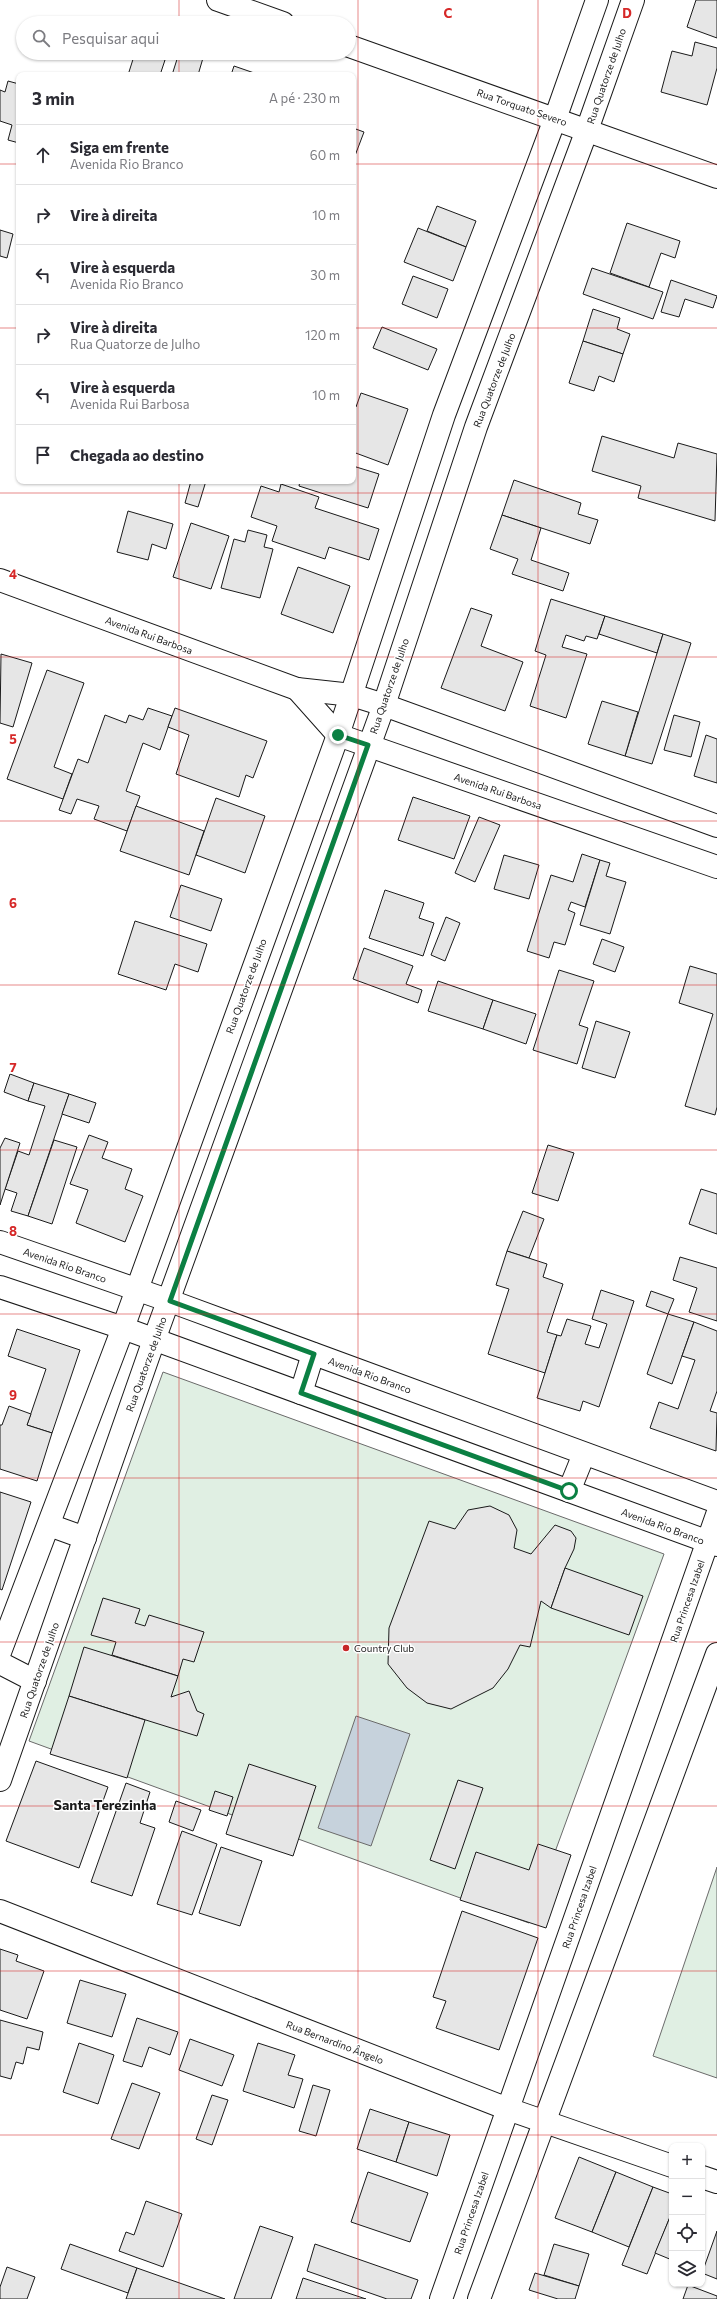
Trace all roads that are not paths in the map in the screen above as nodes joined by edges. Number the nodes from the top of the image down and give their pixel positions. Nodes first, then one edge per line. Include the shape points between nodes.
1 (218, 0) edge
2 (597, 0) edge
3 (633, 0) edge
4 (263, 16) edge
5 (356, 48) edge
6 (555, 119) junction
7 (587, 130) junction
8 (717, 177) edge
9 (444, 415) junction
10 (476, 428) junction
11 (0, 580) edge
12 (298, 689) junction
13 (352, 695) junction
14 (384, 705) junction
15 (338, 735) junction
16 (368, 745) junction
17 (717, 826) edge
18 (717, 867) edge
19 (0, 1242) edge
20 (0, 1287) edge
21 (136, 1290) junction
22 (170, 1301) junction
23 (123, 1328) junction
24 (154, 1340) junction
25 (314, 1354) junction
26 (301, 1393) junction
27 (584, 1454) junction
28 (569, 1491) junction
29 (717, 1502) edge
30 (717, 1515) edge
31 (49, 1525) junction
32 (85, 1538) junction
33 (712, 1543) edge
34 (0, 1652) edge
35 (717, 1654) edge
36 (0, 1664) edge
37 (35, 1681) junction
38 (0, 1780) edge
39 (0, 1911) edge
40 (508, 2109) junction
41 (545, 2121) junction
42 (669, 2165) edge
43 (705, 2178) edge
44 (717, 2182) edge
45 (441, 2299) edge
46 (479, 2299) edge

1 - 4 street
2 - 6 street, Rua Quatorze de Julho
3 - 7 street, Rua Quatorze de Julho
5 - 6 street, Rua Torquato Severo
6 - 7 street, Rua Torquato Severo
6 - 9 street, Rua Quatorze de Julho
7 - 8 street, Rua Torquato Severo
7 - 10 street, Rua Quatorze de Julho
9 - 10 street
9 - 13 street, Rua Quatorze de Julho
10 - 14 street, Rua Quatorze de Julho
11 - 12 street, Avenida Rui Barbosa
12 - 13 street, Avenida Rui Barbosa
12 - 15 street, Avenida Rui Barbosa
13 - 14 street, Avenida Rui Barbosa
13 - 15 street, Rua Quatorze de Julho
14 - 16 street, Rua Quatorze de Julho
14 - 17 street, Avenida Rui Barbosa
15 - 16 street, Avenida Rui Barbosa
15 - 21 street, Rua Quatorze de Julho
16 - 18 street, Avenida Rui Barbosa
16 - 22 street, Rua Quatorze de Julho
19 - 21 street, Avenida Rio Branco
20 - 23 street, Avenida Rio Branco
21 - 22 street, Avenida Rio Branco
21 - 23 street, Rua Quatorze de Julho
22 - 24 street, Rua Quatorze de Julho
22 - 25 street, Avenida Rio Branco
23 - 24 street, Avenida Rio Branco
23 - 31 street, Rua Quatorze de Julho
24 - 26 street, Avenida Rio Branco
24 - 32 street, Rua Quatorze de Julho
25 - 26 street
25 - 27 street, Avenida Rio Branco
26 - 28 street, Avenida Rio Branco
27 - 28 street
27 - 29 street, Avenida Rio Branco
28 - 33 street, Avenida Rio Branco
30 - 33 street, Rua Princesa Izabel
31 - 32 street
31 - 34 street, Rua Quatorze de Julho
32 - 37 street, Rua Quatorze de Julho
33 - 40 street, Rua Princesa Izabel
35 - 41 street
36 - 37 street
37 - 38 street, Rua Quatorze de Julho
39 - 40 street, Rua Bernardino Ângelo
40 - 41 street, Rua Bernardino Ângelo
40 - 45 street, Rua Princesa Izabel
41 - 42 street, Rua Bernardino Ângelo
41 - 46 street
43 - 44 street

